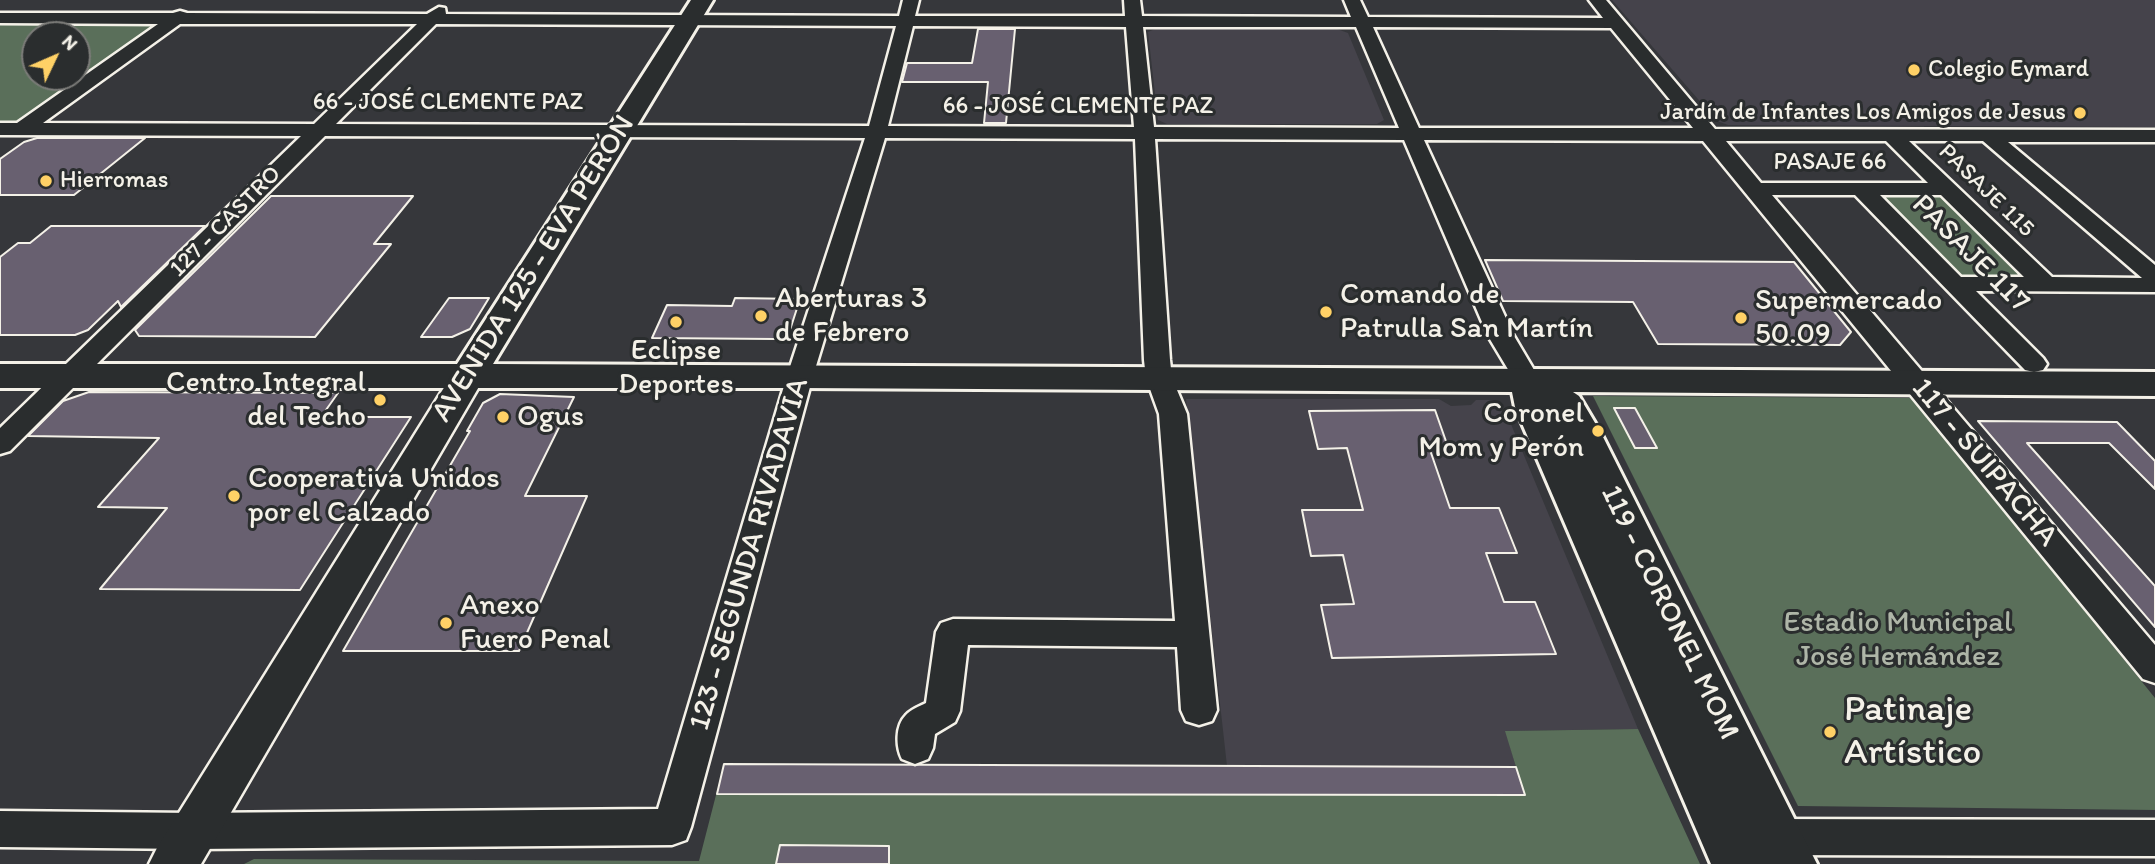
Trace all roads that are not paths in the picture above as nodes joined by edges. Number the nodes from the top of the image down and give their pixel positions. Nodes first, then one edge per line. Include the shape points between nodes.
1 (203, 0) edge
2 (451, 0) edge
3 (911, 0) edge
4 (1132, 0) edge
5 (1352, 0) edge
6 (1597, 0) edge
7 (696, 10) edge
8 (0, 18) edge
9 (177, 19) junction
10 (432, 19) junction
11 (906, 22) junction
12 (1134, 22) junction
13 (1616, 23) junction
14 (1363, 24) junction
15 (0, 129) edge
16 (22, 129) junction
17 (320, 129) junction
18 (620, 129) junction
19 (877, 132) junction
20 (1145, 134) junction
21 (1708, 134) junction
22 (1411, 135) junction
23 (1891, 135) junction
24 (1988, 135) junction
25 (2155, 136) edge
26 (0, 145) edge
27 (1860, 188) junction
28 (1755, 189) junction
29 (1948, 189) junction
30 (2155, 277) edge
31 (1957, 284) junction
32 (2045, 284) junction
33 (2155, 285) edge
34 (0, 358) edge
35 (2034, 364) junction
36 (2155, 365) edge
37 (79, 367) junction
38 (803, 367) junction
39 (472, 369) junction
40 (1158, 369) junction
41 (1521, 371) junction
42 (1910, 372) junction
43 (0, 376) edge
44 (2155, 384) edge
45 (0, 444) edge
46 (1193, 634) junction
47 (2155, 669) edge
48 (1199, 710) dead end
49 (915, 748) dead end
50 (0, 829) edge
51 (2155, 838) edge
52 (184, 847) edge
53 (1732, 850) edge
54 (1784, 851) edge

1 - 9 street
2 - 10 street, 127 - CASTRO
3 - 11 street, 123 - SEGUNDA RIVADAVIA
4 - 12 street
5 - 14 street, 119 - CORONEL MOM
6 - 13 street, 117 - SUIPACHA
7 - 10 street
7 - 11 street
7 - 18 main road, AVENIDA 125 - EVA PERÓN
8 - 9 street
9 - 10 street
9 - 16 street
10 - 17 street, 127 - CASTRO
11 - 12 street
11 - 19 street, 123 - SEGUNDA RIVADAVIA
12 - 14 street
12 - 20 street
13 - 14 street
13 - 21 street, 117 - SUIPACHA
14 - 22 street, 119 - CORONEL MOM
15 - 16 street, 66 - JOSÉ CLEMENTE PAZ
16 - 17 street, 66 - JOSÉ CLEMENTE PAZ
16 - 26 street
17 - 18 street, 66 - JOSÉ CLEMENTE PAZ
17 - 37 street, 127 - CASTRO
18 - 19 street, 66 - JOSÉ CLEMENTE PAZ
18 - 39 main road, AVENIDA 125 - EVA PERÓN
19 - 20 street, 66 - JOSÉ CLEMENTE PAZ
19 - 38 street, 123 - SEGUNDA RIVADAVIA
20 - 22 street, 66 - JOSÉ CLEMENTE PAZ
20 - 40 street
21 - 22 street, 66 - JOSÉ CLEMENTE PAZ
21 - 23 street, 66 - JOSÉ CLEMENTE PAZ
21 - 28 street, 117 - SUIPACHA
22 - 41 street, 119 - CORONEL MOM
23 - 24 street, 66 - JOSÉ CLEMENTE PAZ
23 - 29 street, PASAJE 115
24 - 25 street, 66 - JOSÉ CLEMENTE PAZ
24 - 30 street
27 - 28 street, PASAJE 66
27 - 29 street, PASAJE 66
27 - 31 street, PASAJE 117
28 - 42 street, 117 - SUIPACHA
29 - 32 street, PASAJE 115
31 - 32 street
31 - 35 street, PASAJE 117
32 - 33 street
34 - 37 main road
35 - 36 main road
35 - 42 main road
37 - 39 main road
37 - 43 main road
37 - 45 street, 127 - CASTRO
38 - 39 main road
38 - 40 main road
38 - 52 street, 123 - SEGUNDA RIVADAVIA via 673,827
39 - 52 street, AVENIDA 125 - EVA PERÓN
40 - 41 main road
40 - 46 street via 1173,414
41 - 42 main road
41 - 53 main road, 119 - CORONEL MOM
41 - 54 main road, 119 - CORONEL MOM via 1566,405 1582,433
42 - 44 main road
42 - 47 street, 117 - SUIPACHA
46 - 48 street
46 - 49 street via 953,632 942,711 918,726
50 - 52 street
51 - 54 street
53 - 54 street

